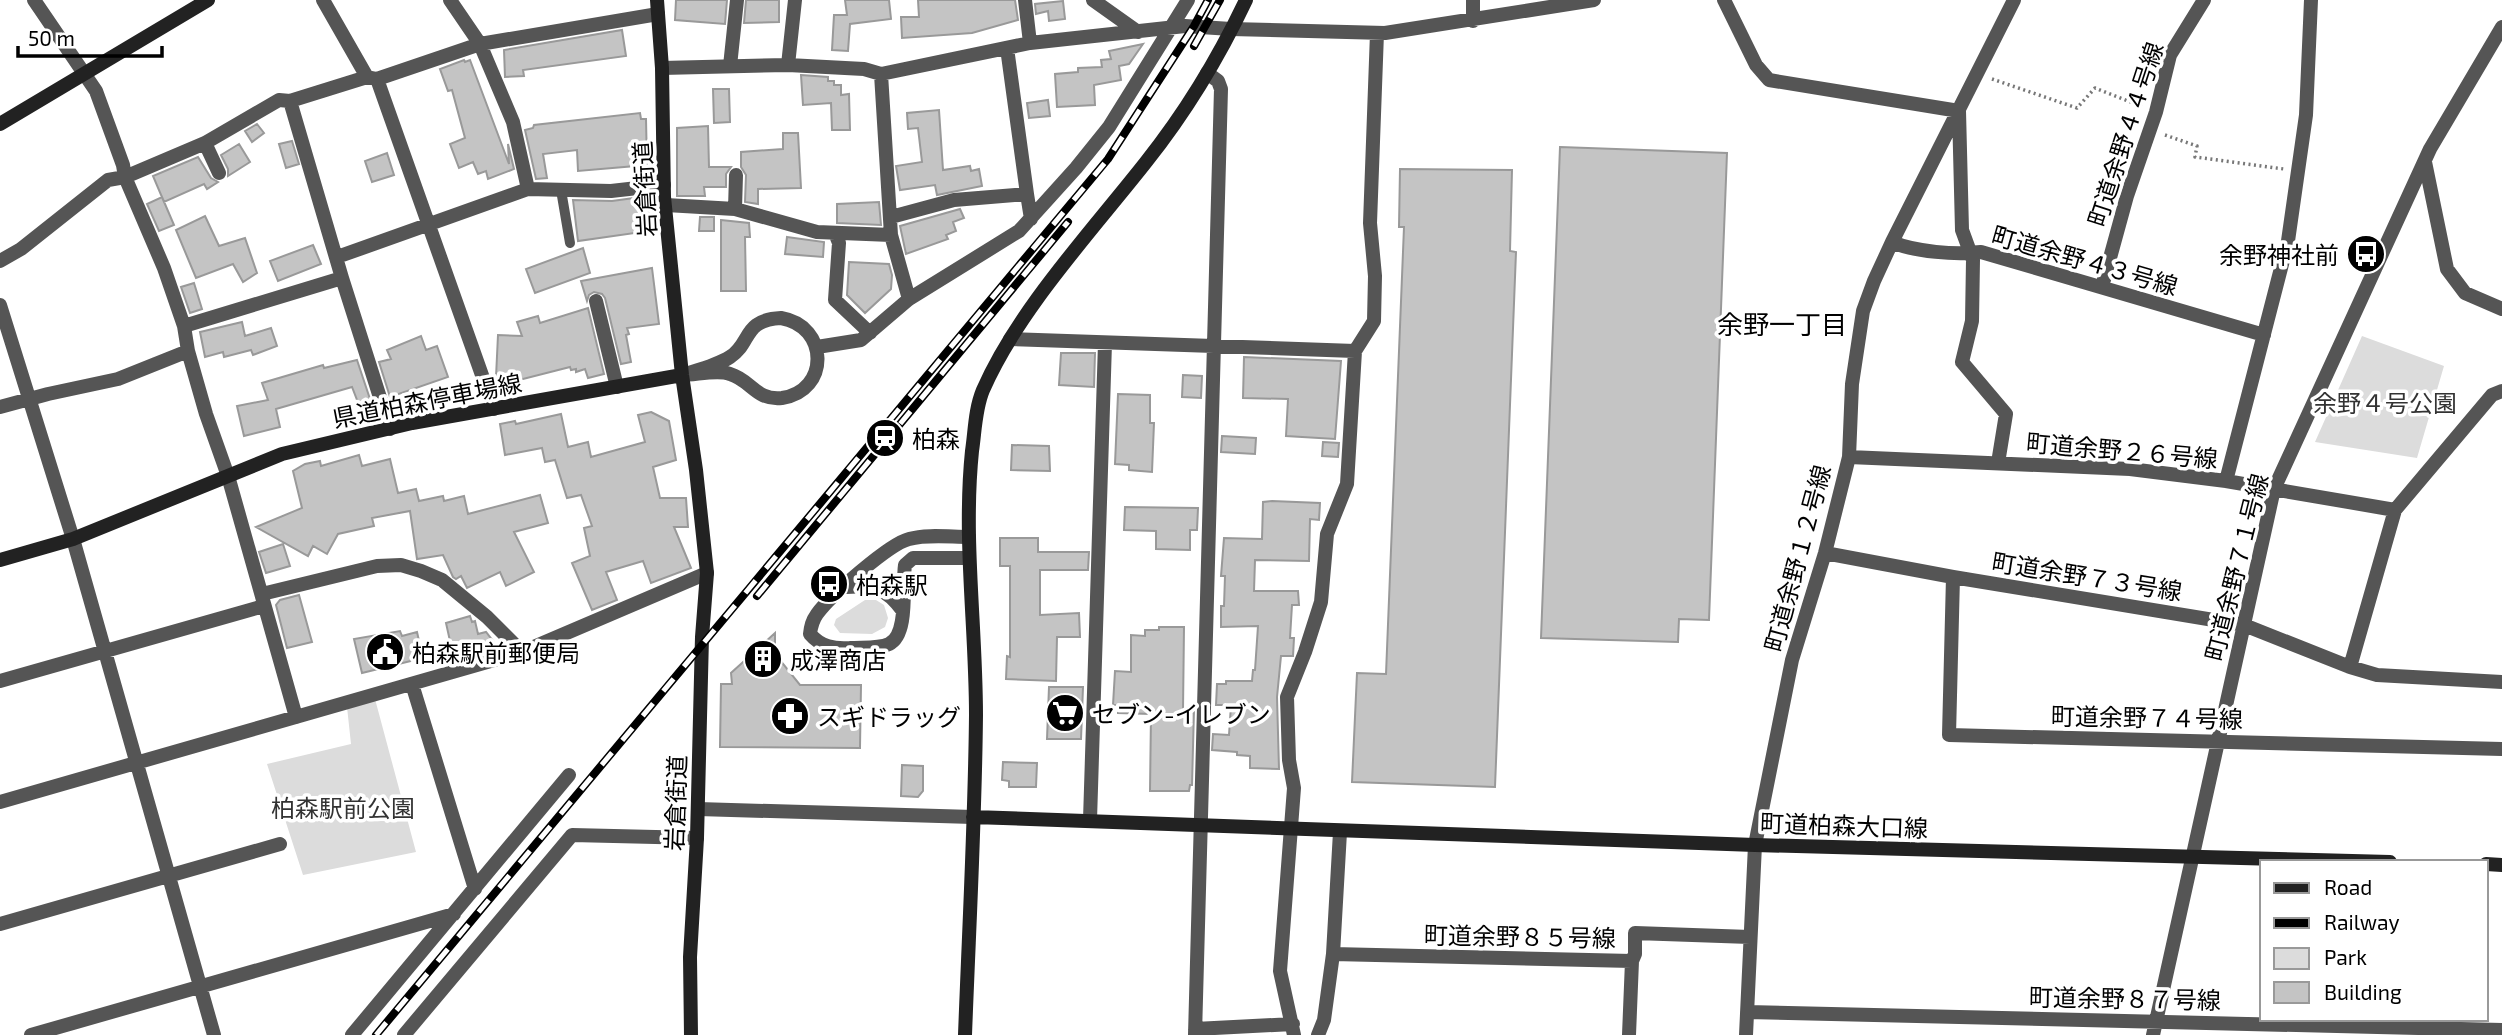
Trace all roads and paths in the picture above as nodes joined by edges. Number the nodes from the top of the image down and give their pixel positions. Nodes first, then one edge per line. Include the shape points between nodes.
1 (34, 0) edge
2 (323, 0) edge
3 (450, 0) edge
4 (737, 0) edge
5 (795, 0) edge
6 (1026, 0) edge
7 (1093, 0) edge
8 (1174, 0) edge
9 (1188, 0) edge
10 (1246, 0) edge
11 (1473, 0) edge
12 (1594, 0) edge
13 (1724, 0) edge
14 (2014, 0) edge
15 (2204, 0) edge
16 (2311, 0) edge
17 (198, 2) edge
18 (657, 7) edge
19 (1473, 21) junction
20 (1176, 22) junction
21 (2502, 27) edge
22 (1231, 29) junction
23 (1138, 32) junction
24 (1381, 33) junction
25 (1030, 43) junction
26 (480, 44) junction
27 (1007, 48) junction
28 (788, 65) junction
29 (730, 66) junction
30 (662, 68) junction
31 (1207, 73) junction
32 (881, 74) junction
33 (1977, 74) junction
34 (83, 75) junction
35 (372, 78) junction
36 (290, 101) junction
37 (1959, 111) junction
38 (2156, 112) junction
39 (0, 124) edge
40 (2150, 130) junction
41 (205, 143) junction
42 (2425, 162) junction
43 (2298, 171) junction
44 (219, 173) dead end
45 (736, 175) dead end
46 (125, 177) junction
47 (664, 185) junction
48 (528, 188) junction
49 (561, 190) junction
50 (1027, 194) junction
51 (666, 205) junction
52 (735, 209) junction
53 (891, 217) junction
54 (1031, 219) junction
55 (428, 223) junction
56 (835, 233) junction
57 (891, 235) junction
58 (1892, 242) junction
59 (570, 243) dead end
60 (1970, 253) junction
61 (337, 257) junction
62 (0, 261) edge
63 (342, 278) junction
64 (2102, 287) junction
65 (909, 299) junction
66 (596, 300) dead end
67 (0, 305) edge
68 (2502, 309) edge
69 (184, 326) junction
70 (870, 334) junction
71 (2264, 335) junction
72 (1010, 339) junction
73 (1105, 343) junction
74 (817, 347) junction
75 (1215, 347) junction
76 (188, 351) junction
77 (1355, 351) junction
78 (682, 376) junction
79 (617, 387) junction
80 (2502, 391) edge
81 (30, 398) junction
82 (0, 407) edge
83 (494, 409) junction
84 (390, 429) junction
85 (1849, 457) junction
86 (1998, 463) junction
87 (228, 476) junction
88 (2226, 481) junction
89 (2274, 489) junction
90 (2395, 510) junction
91 (969, 537) junction
92 (73, 539) junction
93 (1825, 553) junction
94 (968, 558) junction
95 (0, 560) edge
96 (707, 573) junction
97 (1953, 577) junction
98 (846, 586) junction
99 (263, 600) junction
100 (903, 611) junction
101 (2245, 625) junction
102 (103, 652) junction
103 (522, 652) junction
104 (2350, 667) junction
105 (0, 681) edge
106 (2502, 682) edge
107 (412, 684) junction
108 (296, 717) junction
109 (2219, 741) junction
110 (2502, 749) edge
111 (136, 763) junction
112 (569, 775) dead end
113 (0, 802) edge
114 (698, 809) junction
115 (973, 817) junction
116 (1090, 820) junction
117 (1200, 825) junction
118 (1294, 830) junction
119 (1340, 832) junction
120 (697, 838) junction
121 (280, 844) dead end
122 (1755, 845) junction
123 (2193, 856) junction
124 (2324, 860) edge
125 (169, 874) junction
126 (474, 889) junction
127 (453, 914) junction
128 (0, 924) edge
129 (1750, 937) junction
130 (1333, 954) junction
131 (1632, 961) junction
132 (199, 988) junction
133 (1747, 1012) junction
134 (2154, 1028) edge
135 (1294, 1030) edge
136 (2502, 1030) edge
137 (1195, 1032) edge
138 (31, 1035) edge
139 (214, 1035) edge
140 (352, 1035) edge
141 (404, 1035) edge
142 (691, 1035) edge
143 (965, 1035) edge
144 (1318, 1035) edge
145 (1629, 1035) edge
146 (1746, 1035) edge

1 - 34 street
2 - 35 street
3 - 26 street
4 - 29 street
5 - 28 street
6 - 25 street
7 - 23 street
8 - 20 street
9 - 20 street
10 - 22 street
11 - 19 street
12 - 19 street
13 - 37 street via 1756,65 1769,80
14 - 33 street, 町道余野１２号線
15 - 38 street, 町道余野４４号線 via 2170,55
16 - 43 street via 2306,115
17 - 34 street
18 - 26 street
18 - 30 street, 岩倉街道
19 - 24 street
20 - 22 street
20 - 23 street
20 - 54 street via 1108,127
21 - 42 street, 町道余野７１号線
22 - 24 street
22 - 31 street
23 - 25 street
24 - 77 street via 1370,223 1374,321
25 - 27 street
26 - 35 street
26 - 48 street via 513,122
27 - 32 street
27 - 50 street
28 - 29 street
28 - 32 street
29 - 30 street
30 - 47 street, 岩倉街道
31 - 72 street via 1148,159
31 - 75 street via 1221,89
32 - 53 street
33 - 37 street, 町道余野１２号線
33 - 38 path via 2077,108 2095,88
34 - 39 street
34 - 46 street via 96,91
35 - 36 street
35 - 55 street
36 - 41 street via 279,100
36 - 61 street
37 - 58 street, 町道余野１２号線
37 - 60 street via 1962,230
38 - 40 street, 町道余野４４号線
40 - 43 path via 2197,146 2195,157
40 - 64 street, 町道余野４４号線
41 - 44 street
41 - 46 street
42 - 68 street via 2447,269 2465,293
42 - 89 street, 町道余野７１号線
43 - 71 street via 2288,241
45 - 52 street
46 - 62 street via 108,180
46 - 69 street
47 - 49 street
47 - 51 street, 岩倉街道
48 - 49 street
48 - 55 street
49 - 59 lane
50 - 53 street via 954,200
50 - 54 street
51 - 52 street
51 - 78 street, 岩倉街道
52 - 56 street
53 - 57 street
54 - 65 street
55 - 61 street
55 - 83 street
56 - 57 street
56 - 70 street via 839,243 835,300
57 - 65 street
58 - 60 street, 町道余野４３号線
58 - 85 street, 町道余野１２号線 via 1863,311 1852,384
60 - 64 street, 町道余野４３号線 via 1981,251
60 - 86 street via 1972,321 1962,362 2006,414
61 - 63 street
63 - 69 street
63 - 84 street
64 - 71 street, 町道余野４３号線
65 - 70 street
66 - 79 street
67 - 81 street
69 - 76 street
70 - 74 street via 850,344
71 - 88 street
72 - 73 street
72 - 91 street via 976,413
73 - 75 street
73 - 116 street
74 - 78 street via 810,333 793,320 771,319 747,334 731,357
74 - 78 street via 810,381 784,397 756,393 729,373
75 - 77 street
75 - 117 street
76 - 81 street via 118,379
76 - 87 street
77 - 118 street via 1347,484 1327,534 1321,603 1287,697
78 - 79 street, 県道柏森停車場線
78 - 96 street
79 - 83 street, 県道柏森停車場線
80 - 90 street via 2491,395
81 - 82 street
81 - 92 street
83 - 84 street, 県道柏森停車場線
84 - 87 street, 県道柏森停車場線 via 282,454
85 - 86 street, 町道余野２６号線
85 - 93 street, 町道余野１２号線
86 - 88 street, 町道余野２６号線 via 2130,469
87 - 92 street, 県道柏森停車場線
87 - 99 street
88 - 89 street, 町道余野２６号線
89 - 90 street, 町道余野２６号線
89 - 101 street, 町道余野７１号線
90 - 104 street
91 - 94 street
91 - 98 street via 911,538 895,544
92 - 95 street, 県道柏森停車場線
92 - 102 street
93 - 97 street, 町道余野７３号線
93 - 122 street, 町道余野１２号線 via 1792,660
94 - 100 street via 913,558 905,565
94 - 115 street via 976,712
96 - 103 street
96 - 114 street, 岩倉街道
97 - 101 street, 町道余野７３号線
97 - 109 street, 町道余野７４号線 via 1949,735
98 - 100 street via 881,589
98 - 100 street via 811,625 810,634 824,647 888,645 898,638
99 - 102 street
99 - 103 street via 377,566 401,565 442,580
99 - 108 street
101 - 104 street, 町道余野７３号線
101 - 109 street, 町道余野７１号線
102 - 105 street
102 - 111 street
103 - 107 street
104 - 106 street, 町道余野７３号線 via 2377,675
107 - 108 street
107 - 126 street
108 - 111 street
109 - 110 street, 町道余野７４号線
109 - 123 street, 町道余野７１号線
111 - 113 street
111 - 125 street
112 - 126 street
114 - 115 street
114 - 120 street, 岩倉街道
115 - 116 street, 町道柏森大口線
115 - 143 street
116 - 117 street, 町道柏森大口線
117 - 118 street, 町道柏森大口線
117 - 137 street
118 - 119 street, 町道柏森大口線
118 - 135 street via 1280,971
119 - 122 street, 町道柏森大口線
119 - 130 street
120 - 141 street via 572,835
120 - 142 street, 岩倉街道
121 - 125 street
122 - 123 street, 町道柏森大口線
122 - 129 street, 町道余野１２号線
123 - 124 street, 町道柏森大口線
123 - 134 street, 町道余野７１号線
125 - 128 street
125 - 132 street
126 - 127 street
127 - 132 street
127 - 140 street
129 - 131 street via 1635,933
129 - 133 street, 町道余野１２号線
130 - 131 street, 町道余野８５号線
130 - 144 street
131 - 145 street, 町道余野８５号線
132 - 138 street
132 - 139 street
133 - 134 street, 町道余野８７号線
133 - 146 street, 町道余野１２号線
134 - 136 street, 町道余野８７号線
135 - 137 street

